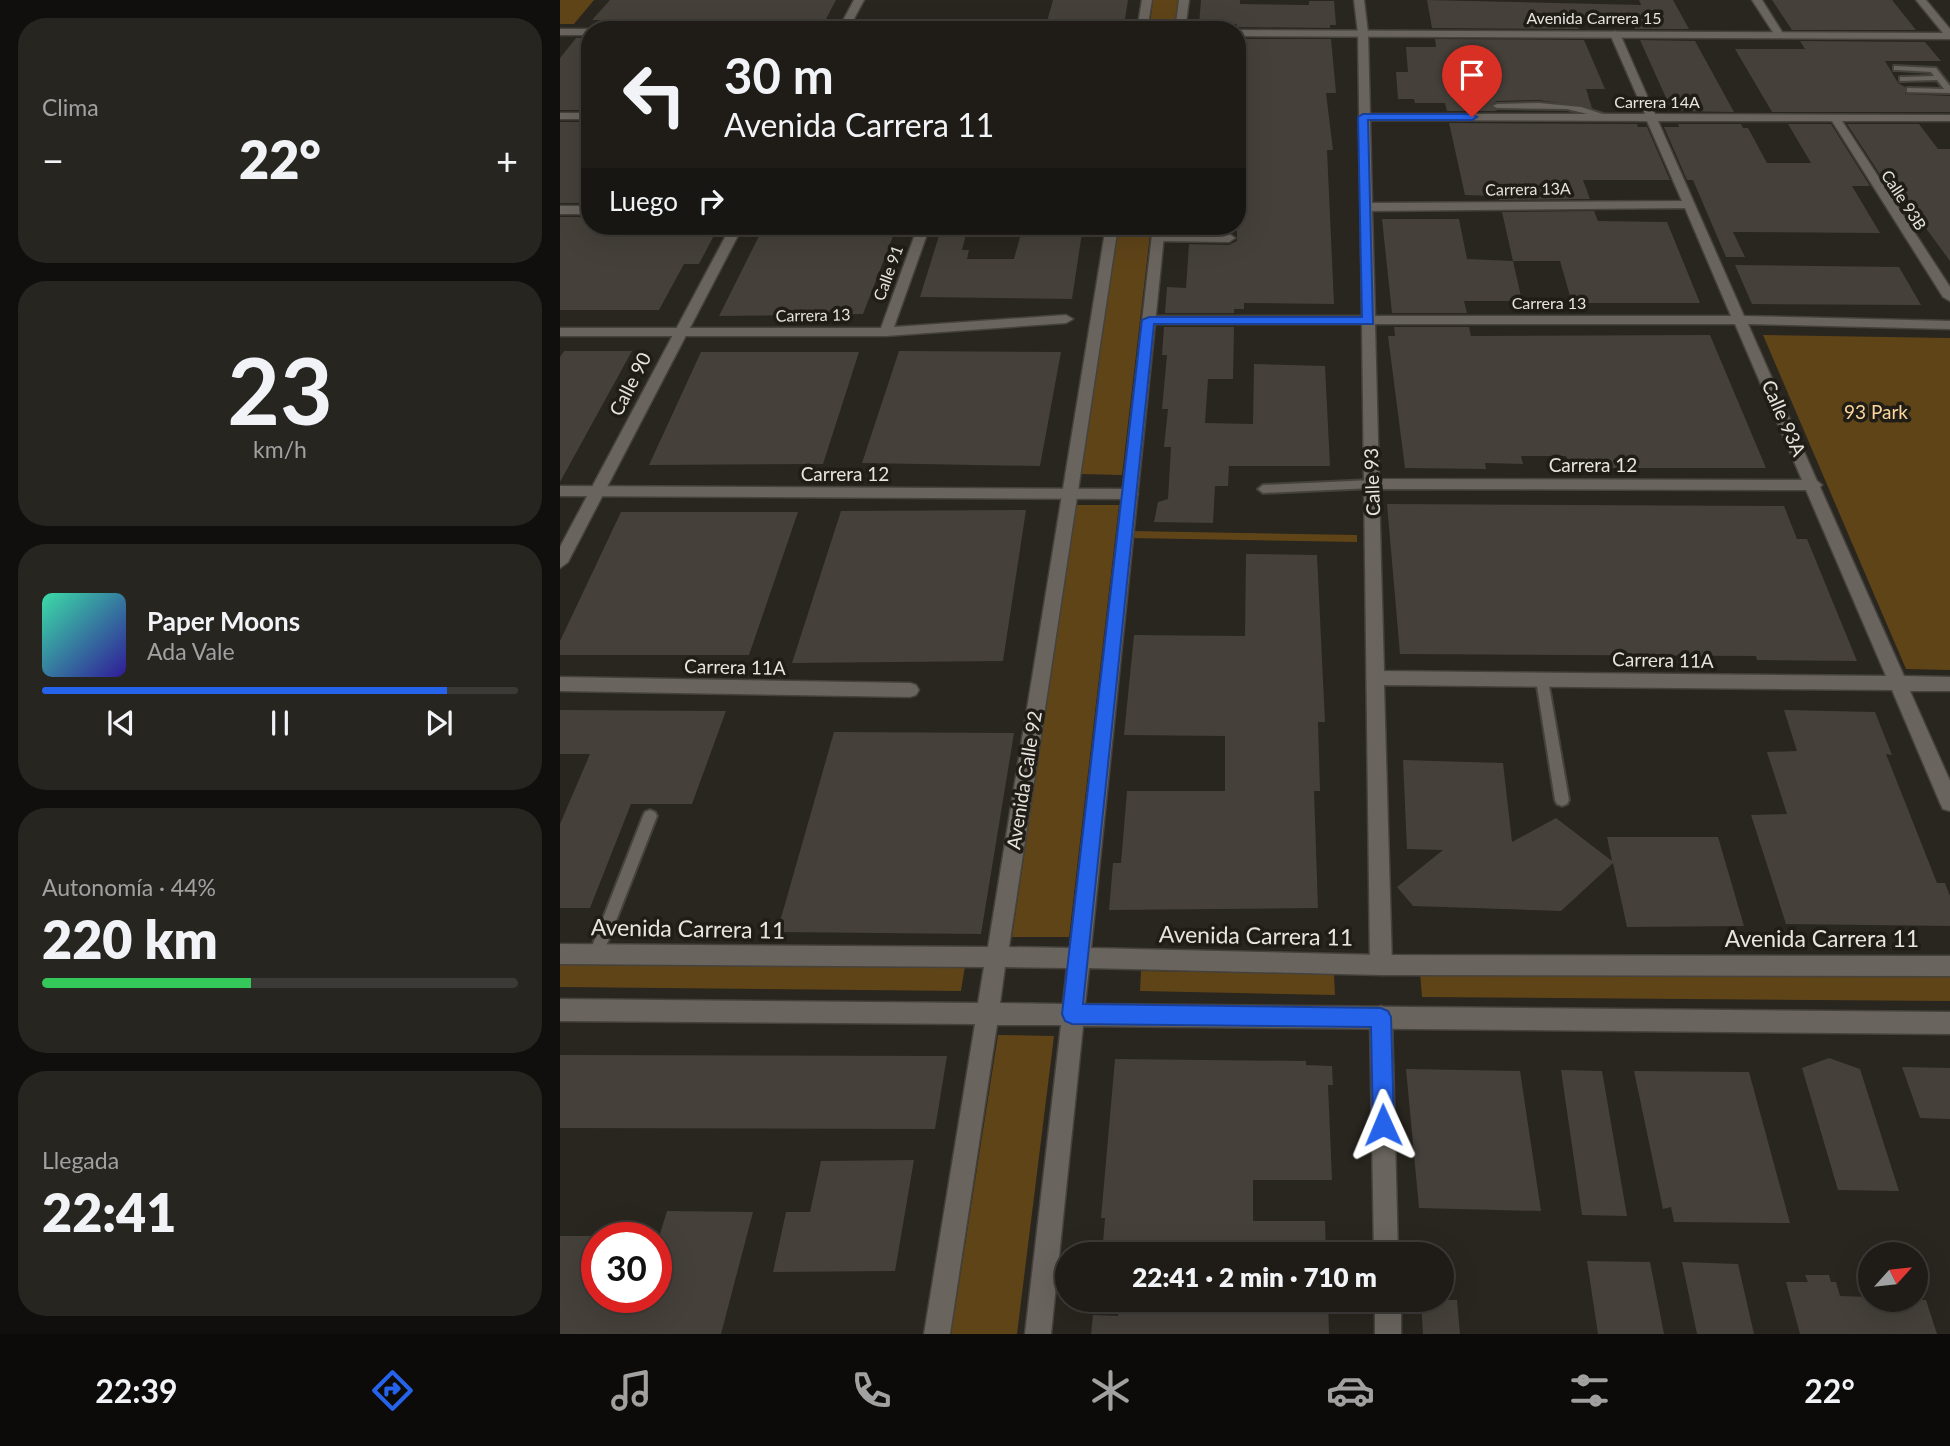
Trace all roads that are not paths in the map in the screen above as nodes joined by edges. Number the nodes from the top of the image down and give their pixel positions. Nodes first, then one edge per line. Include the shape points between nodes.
1 (859, 0) edge
2 (1147, 0) edge
3 (1184, 0) edge
4 (1359, 0) edge
5 (1757, 0) edge
6 (1921, 0) edge
7 (848, 21) edge
8 (1144, 21) edge
9 (1181, 21) edge
10 (560, 32) edge
11 (581, 32) edge
12 (1246, 33) edge
13 (1363, 33) junction
14 (1615, 34) junction
15 (1780, 35) junction
16 (1950, 35) edge
17 (1897, 68) dead end
18 (1940, 78) junction
19 (1903, 79) dead end
20 (1910, 90) dead end
21 (1497, 106) dead end
22 (560, 116) edge
23 (581, 116) edge
24 (1363, 117) junction
25 (1608, 117) junction
26 (1653, 117) junction
27 (1835, 118) junction
28 (1950, 118) edge
29 (1690, 204) junction
30 (1366, 206) junction
31 (560, 210) edge
32 (581, 210) edge
33 (732, 235) edge
34 (921, 235) edge
35 (1111, 235) edge
36 (1158, 235) edge
37 (1194, 235) edge
38 (1229, 238) dead end
39 (1950, 297) edge
40 (1066, 319) dead end
41 (1149, 320) junction
42 (1742, 320) junction
43 (1368, 321) junction
44 (1950, 326) edge
45 (560, 332) edge
46 (886, 332) junction
47 (678, 334) junction
48 (1372, 484) junction
49 (1814, 485) junction
50 (1263, 489) dead end
51 (560, 491) edge
52 (596, 492) junction
53 (1069, 494) junction
54 (1130, 494) junction
55 (560, 562) edge
56 (1376, 678) junction
57 (1542, 680) junction
58 (1899, 683) junction
59 (560, 684) edge
60 (1950, 684) edge
61 (910, 690) dead end
62 (1562, 800) dead end
63 (1950, 803) edge
64 (650, 816) dead end
65 (560, 954) edge
66 (596, 954) junction
67 (996, 958) junction
68 (1080, 958) junction
69 (1381, 965) junction
70 (1950, 966) edge
71 (560, 1010) edge
72 (987, 1014) junction
73 (1072, 1014) junction
74 (1381, 1017) junction
75 (1950, 1023) edge
76 (1387, 1242) edge
77 (1388, 1312) edge
78 (937, 1334) edge
79 (1038, 1334) edge
80 (1388, 1334) edge

1 - 7 street
2 - 8 street
3 - 9 street
4 - 13 street, Calle 93
5 - 15 street
6 - 16 street
10 - 11 street
12 - 13 street, Avenida Carrera 15
13 - 14 street, Avenida Carrera 15
13 - 24 street, Calle 93
14 - 15 street, Avenida Carrera 15
14 - 26 street, Calle 93A
15 - 16 street, Avenida Carrera 15
17 - 18 lane via 1926,68
18 - 19 lane
18 - 20 lane via 1950,91
21 - 25 lane via 1587,108
22 - 23 street
24 - 25 street, Carrera 14A
24 - 30 street, Calle 93
25 - 26 street, Carrera 14A
26 - 27 street, Carrera 14A
26 - 29 street, Calle 93A
27 - 28 street, Carrera 14A
27 - 39 street, Calle 93B
29 - 30 street, Carrera 13A
29 - 42 street, Calle 93A
30 - 43 street, Calle 93
31 - 32 street
33 - 47 street, Calle 90
34 - 46 street, Calle 91
35 - 53 street, Avenida Calle 92
36 - 41 street
37 - 38 street
40 - 46 street, Carrera 13
41 - 43 street, Carrera 13
41 - 54 street
42 - 43 street, Carrera 13
42 - 44 street, Carrera 13
42 - 49 street, Calle 93A
43 - 48 street, Calle 93
45 - 47 street, Carrera 13
46 - 47 street, Carrera 13
47 - 52 street, Calle 90
48 - 49 street, Carrera 12
48 - 50 lane
48 - 56 street, Calle 93
49 - 58 street, Calle 93A
51 - 52 street, Carrera 12
52 - 53 street, Carrera 12
52 - 55 street, Calle 90
53 - 54 street, Carrera 12
53 - 67 street, Avenida Calle 92
54 - 68 street
56 - 57 street, Carrera 11A
56 - 69 street, Calle 93
57 - 58 street, Carrera 11A
57 - 62 lane
58 - 60 street, Carrera 11A
58 - 63 street, Calle 93A
59 - 61 street, Carrera 11A
64 - 66 lane
65 - 66 street, Avenida Carrera 11
66 - 67 street, Avenida Carrera 11
67 - 68 street, Avenida Carrera 11
67 - 72 street, Avenida Calle 92
68 - 69 street, Avenida Carrera 11
68 - 73 street
69 - 70 street, Avenida Carrera 11
71 - 72 street
72 - 73 street
72 - 78 street, Avenida Calle 92
73 - 74 street
73 - 79 street
74 - 75 street
74 - 76 street
77 - 80 street

